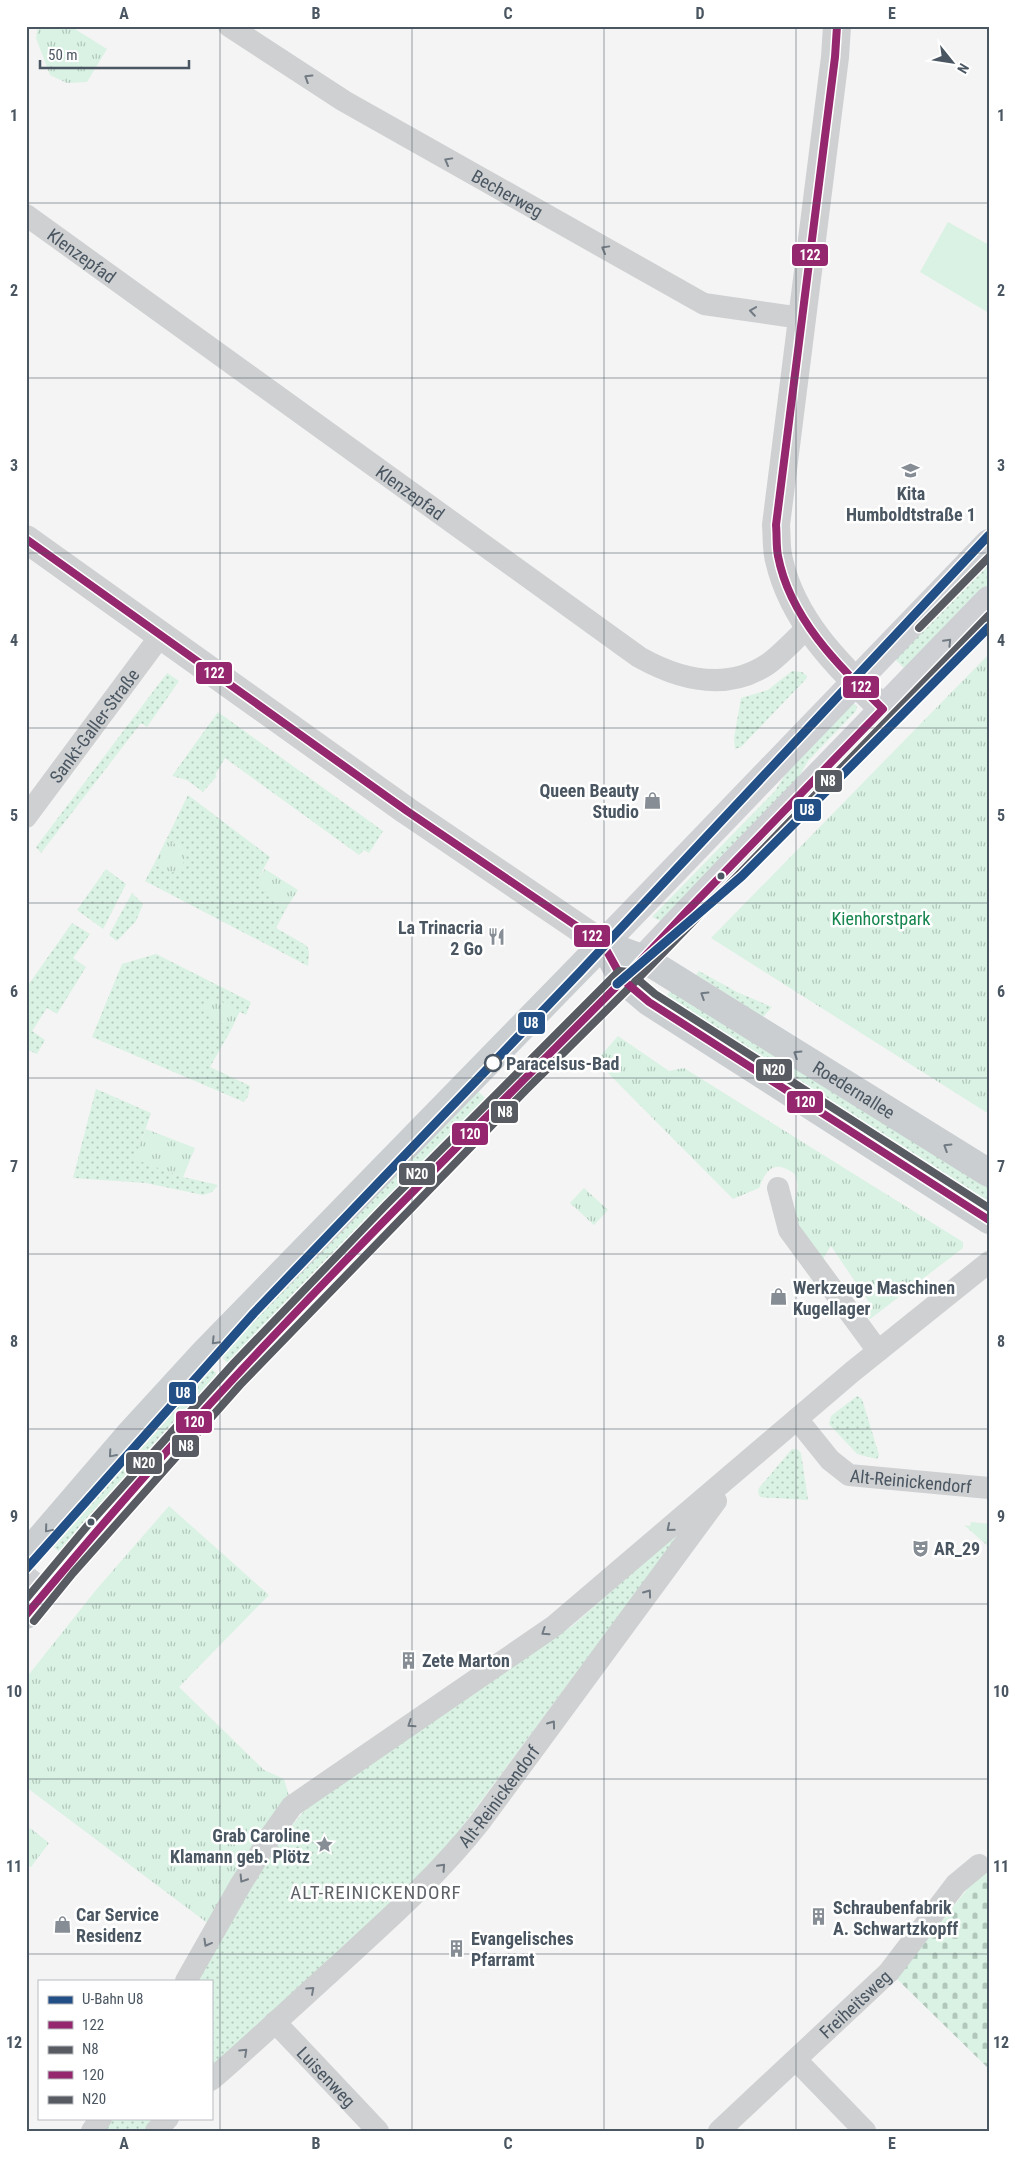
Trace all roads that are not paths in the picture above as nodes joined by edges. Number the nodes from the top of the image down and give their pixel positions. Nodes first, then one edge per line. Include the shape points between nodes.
1 (229, 26) edge
2 (837, 26) edge
3 (26, 215) edge
4 (801, 318) junction
5 (26, 538) edge
6 (989, 543) edge
7 (989, 600) edge
8 (808, 628) junction
9 (161, 635) junction
10 (855, 681) junction
11 (883, 709) junction
12 (26, 817) edge
13 (603, 944) junction
14 (644, 959) junction
15 (624, 980) junction
16 (989, 1173) edge
17 (778, 1188) dead end
18 (989, 1220) edge
19 (989, 1262) edge
20 (878, 1351) junction
21 (797, 1420) junction
22 (738, 1471) junction
23 (989, 1488) edge
24 (26, 1555) edge
25 (35, 1587) edge
26 (26, 1615) edge
27 (979, 1865) dead end
28 (187, 1980) edge
29 (275, 2022) junction
30 (796, 2060) junction
31 (212, 2079) edge
32 (100, 2120) edge
33 (166, 2120) edge
34 (92, 2131) edge
35 (156, 2131) edge
36 (378, 2131) edge
37 (719, 2131) edge
38 (865, 2131) edge

4 -> 1 street, Becherweg via 704,304 344,101
2 - 4 street
3 - 8 street, Klenzepfad via 656,667 690,679 732,680 770,662
4 - 8 street via 776,526 778,558 786,584
5 - 9 street
6 - 10 main road
11 -> 7 main road
8 - 10 street
9 - 12 street, Sankt-Galler-Straße
9 - 13 street via 407,811
10 - 11 street
10 - 13 main road
11 - 14 main road
13 - 14 main road, Roedernallee
13 - 15 main road
13 -> 24 main road via 205,1352
14 - 15 main road
16 -> 14 main road, Roedernallee
15 - 18 main road via 649,1002
15 - 25 main road via 519,1083
17 - 20 street via 789,1230
19 - 20 street, Alt-Reinickendorf
20 - 21 street, Alt-Reinickendorf
21 - 22 street, Alt-Reinickendorf
21 - 23 street, Alt-Reinickendorf via 830,1460 849,1475
22 -> 28 street, Alt-Reinickendorf via 554,1626 292,1806 241,1884
29 -> 22 street, Alt-Reinickendorf via 459,1849
25 - 26 main road
27 - 30 street, Freiheitsweg via 956,1884 889,1972
31 -> 29 street, Alt-Reinickendorf
29 - 36 street, Luisenweg
30 - 37 street, Freiheitsweg
30 - 38 street
32 - 34 street
33 - 35 street

